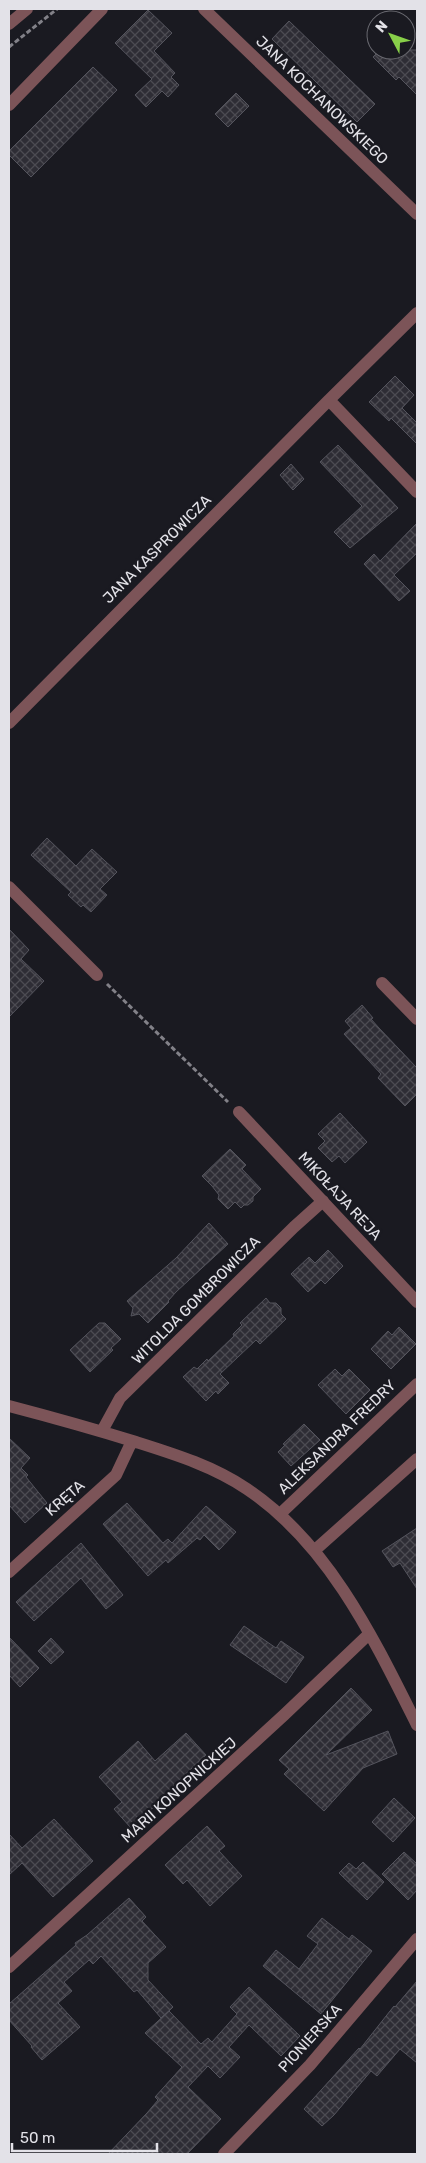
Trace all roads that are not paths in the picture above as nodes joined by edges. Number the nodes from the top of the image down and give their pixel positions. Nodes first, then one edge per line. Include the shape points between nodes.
1 (27, 9) edge
2 (102, 9) edge
3 (204, 9) edge
4 (9, 24) edge
5 (9, 105) edge
6 (417, 214) edge
7 (417, 313) edge
8 (329, 400) junction
9 (417, 492) edge
10 (9, 723) edge
11 (9, 889) edge
12 (97, 975) road end
13 (382, 983) dead end
14 (417, 1019) edge
15 (239, 1112) road end
16 (323, 1201) junction
17 (417, 1302) edge
18 (417, 1384) edge
19 (9, 1406) edge
20 (102, 1431) junction
21 (132, 1441) junction
22 (417, 1458) edge
23 (280, 1514) junction
24 (315, 1550) junction
25 (9, 1572) edge
26 (369, 1634) junction
27 (417, 1725) edge
28 (417, 1939) edge
29 (9, 1967) edge
30 (224, 2154) edge

1 - 4 street
2 - 5 street
3 - 6 street, JANA KOCHANOWSKIEGO
7 - 8 street, JANA KASPROWICZA
8 - 9 street
8 - 10 street, JANA KASPROWICZA
11 - 12 street
13 - 14 street
15 - 16 street, MIKOŁAJA REJA
16 - 17 street, MIKOŁAJA REJA
16 - 20 street, WITOLDA GOMBROWICZA via 120,1398
18 - 23 street, ALEKSANDRA FREDRY
19 - 20 street
20 - 21 street
21 - 23 street via 210,1468 246,1488
21 - 25 street, KRĘTA via 116,1475
22 - 24 street
23 - 24 street
24 - 26 street
26 - 27 street
26 - 29 street, MARII KONOPNICKIEJ
28 - 30 street, PIONIERSKA via 310,2065

